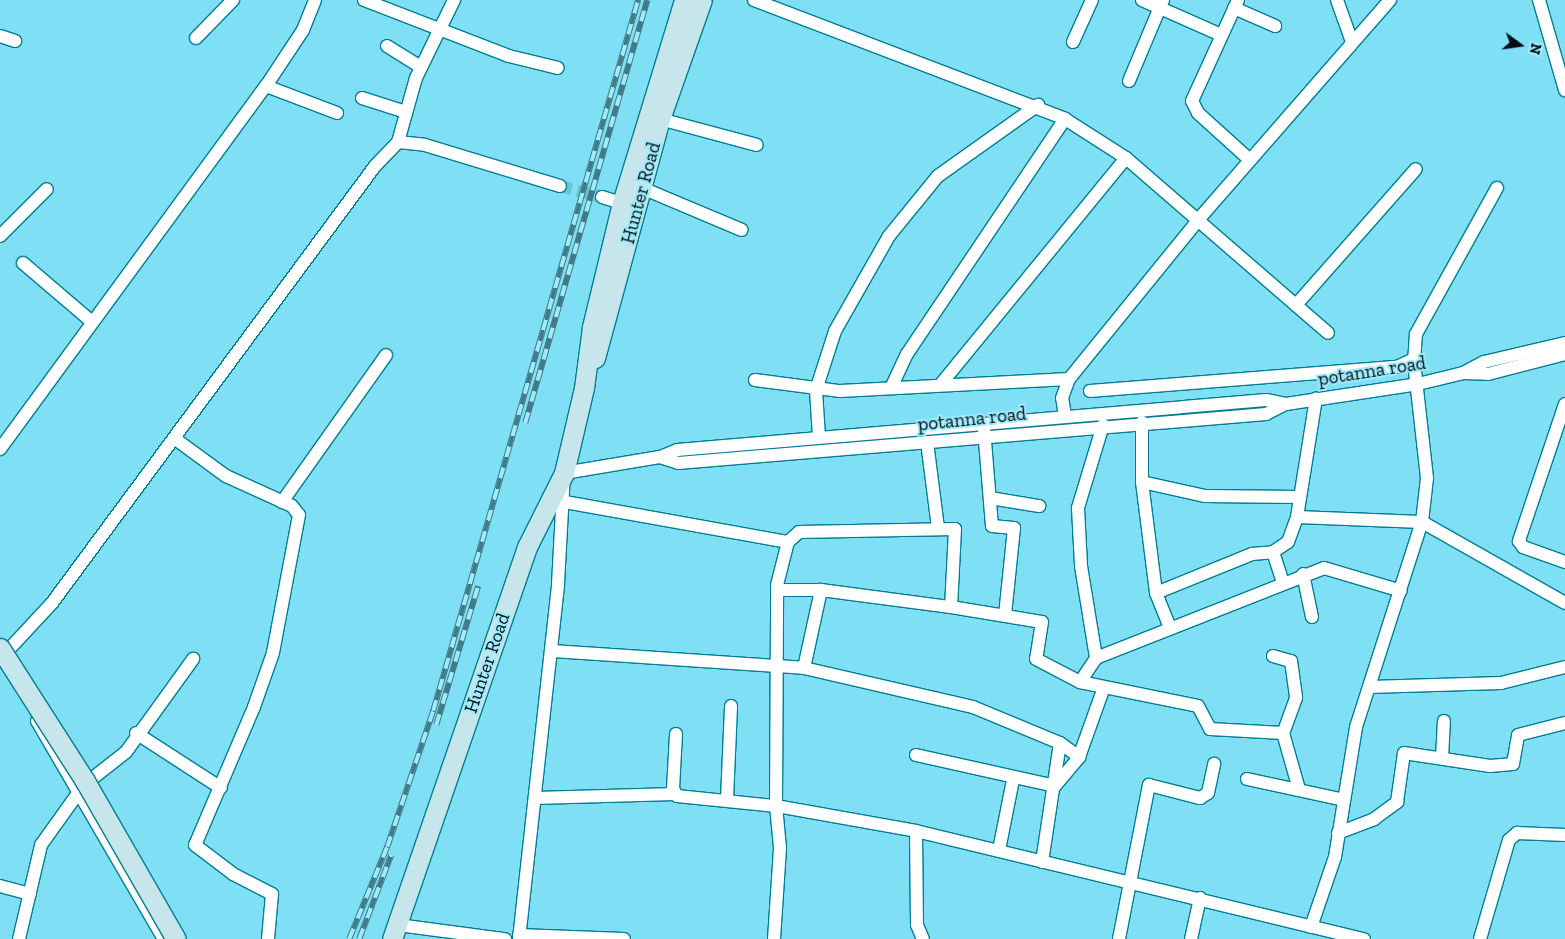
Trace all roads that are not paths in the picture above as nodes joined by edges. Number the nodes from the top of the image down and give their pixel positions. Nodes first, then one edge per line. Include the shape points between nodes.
1 (233, 0) edge
2 (315, 0) edge
3 (364, 0) edge
4 (454, 0) edge
5 (684, 0) edge
6 (702, 0) edge
7 (754, 0) edge
8 (1092, 0) edge
9 (1142, 0) edge
10 (1337, 0) edge
11 (1390, 0) edge
12 (1539, 0) edge
13 (1161, 4) edge
14 (1236, 4) edge
15 (440, 26) junction
16 (1274, 26) dead end
17 (1221, 35) junction
18 (0, 36) edge
19 (196, 38) dead end
20 (15, 41) dead end
21 (1073, 42) dead end
22 (1352, 42) junction
23 (387, 46) dead end
24 (421, 67) junction
25 (558, 68) dead end
26 (1129, 81) dead end
27 (266, 86) junction
28 (1565, 90) edge
29 (362, 98) dead end
30 (1038, 105) junction
31 (406, 112) junction
32 (337, 113) dead end
33 (660, 119) junction
34 (1065, 119) junction
35 (398, 142) junction
36 (756, 145) dead end
37 (1126, 158) junction
38 (1250, 160) junction
39 (1416, 169) dead end
40 (560, 186) tunnel mouth
41 (642, 188) junction
42 (1497, 188) dead end
43 (47, 189) dead end
44 (602, 196) tunnel mouth
45 (622, 203) junction
46 (1198, 220) junction
47 (742, 230) dead end
48 (0, 236) edge
49 (23, 263) dead end
50 (1296, 306) junction
51 (92, 322) junction
52 (1328, 333) dead end
53 (1565, 343) edge
54 (1565, 354) edge
55 (386, 355) dead end
56 (1415, 369) junction
57 (1463, 373) junction
58 (1069, 378) junction
59 (755, 380) dead end
60 (941, 384) junction
61 (584, 388) junction
62 (891, 388) junction
63 (816, 390) junction
64 (1090, 391) dead end
65 (1316, 399) junction
66 (1286, 404) junction
67 (1565, 404) edge
68 (1063, 407) junction
69 (984, 422) junction
70 (1142, 422) junction
71 (1103, 425) junction
72 (818, 429) junction
73 (984, 436) junction
74 (174, 438) junction
75 (927, 442) junction
76 (0, 449) edge
77 (660, 457) junction
78 (566, 467) junction
79 (1142, 482) junction
80 (1298, 497) junction
81 (990, 498) junction
82 (282, 502) junction
83 (565, 502) junction
84 (1039, 506) dead end
85 (1297, 517) junction
86 (1422, 522) junction
87 (938, 528) junction
88 (788, 542) junction
89 (1273, 552) junction
90 (1565, 562) edge
91 (1303, 574) junction
92 (1283, 583) junction
93 (777, 590) junction
94 (821, 590) junction
95 (1401, 591) junction
96 (1156, 593) junction
97 (1565, 604) edge
98 (951, 608) junction
99 (1005, 615) junction
100 (1312, 617) dead end
101 (1169, 626) junction
102 (0, 648) edge
103 (551, 651) junction
104 (1272, 656) dead end
105 (192, 658) dead end
106 (1096, 658) junction
107 (0, 659) edge
108 (0, 664) edge
109 (778, 664) junction
110 (1565, 667) edge
111 (804, 668) junction
112 (1080, 682) junction
113 (1369, 688) junction
114 (1103, 690) junction
115 (731, 706) dead end
116 (1444, 721) dead end
117 (1565, 723) edge
118 (136, 733) junction
119 (1283, 733) junction
120 (676, 734) dead end
121 (1060, 743) junction
122 (916, 755) dead end
123 (1079, 757) junction
124 (1442, 758) junction
125 (1214, 764) dead end
126 (1247, 779) dead end
127 (1013, 780) junction
128 (1055, 786) junction
129 (221, 788) junction
130 (1299, 790) junction
131 (78, 794) junction
132 (675, 794) junction
133 (535, 798) junction
134 (727, 799) junction
135 (1344, 800) junction
136 (776, 806) junction
137 (916, 831) junction
138 (1338, 833) junction
139 (1565, 836) edge
140 (999, 850) junction
141 (1042, 862) junction
142 (1128, 880) junction
143 (0, 886) edge
144 (30, 894) junction
145 (1200, 898) junction
146 (1311, 927) junction
147 (395, 932) edge
148 (519, 937) edge
149 (1339, 937) edge
150 (482, 938) edge
151 (20, 939) edge
152 (164, 939) edge
153 (176, 939) edge
154 (268, 939) edge
155 (505, 939) edge
156 (624, 939) edge
157 (774, 939) edge
158 (924, 939) edge
159 (1119, 939) edge
160 (1191, 939) edge
161 (1364, 939) edge
162 (1480, 939) edge

1 - 19 street
2 - 27 street via 303,30
3 - 15 street
4 - 15 street
5 - 45 street, Hunter Road
6 - 33 street, Hunter Road
7 - 30 street
8 - 21 street
9 - 13 street
10 - 22 street
11 - 22 street
12 - 28 street
13 - 17 street
13 - 26 street
14 - 16 street
14 - 17 street
15 - 24 street
15 - 25 street via 509,56
17 - 38 street via 1192,101 1198,113
18 - 20 street
22 - 38 street
23 - 24 street
24 - 31 street
27 - 32 street
27 - 51 street
29 - 31 street
30 - 34 street
30 - 63 street via 938,176 915,200 863,275 835,331
31 - 35 street
33 - 36 street
33 - 41 street, Hunter Road
34 - 37 street
34 - 62 street via 907,354
35 - 40 street via 425,145
35 - 74 street via 375,166
37 - 46 street
37 - 60 street
38 - 46 street
39 - 50 street
41 - 47 street
41 - 61 street, Hunter Road via 605,333
42 - 56 street via 1422,315
43 - 48 street
44 - 45 street
45 - 61 street, Hunter Road via 592,327
46 - 50 street
46 - 58 street
49 - 51 street
50 - 52 street
51 - 76 street
53 - 57 street, potanna road via 1484,362
54 - 57 street, potanna road via 1488,374
55 - 82 street
56 - 57 street, potanna road
56 - 64 street via 1397,367
56 - 65 street, potanna road
56 - 86 street via 1426,478
58 - 60 street
58 - 68 street
59 - 63 street
60 - 62 street
61 - 78 street, Hunter Road
62 - 63 street
63 - 72 street
65 - 66 street, potanna road
65 - 80 street
66 - 68 street, potanna road via 1266,400
66 - 70 street, potanna road via 1266,414
67 - 90 street via 1519,541 1523,547
68 - 69 street, potanna road
69 - 72 street, potanna road
69 - 73 street
70 - 71 street, potanna road
70 - 79 street
71 - 73 street, potanna road
71 - 106 street via 1078,508 1081,566
72 - 77 street, potanna road via 677,450
73 - 75 street, potanna road
73 - 81 street
74 - 82 street via 226,476
74 - 107 street via 52,603
75 - 77 street, potanna road via 678,463
75 - 87 street
77 - 78 street, potanna road
78 - 83 street
78 - 147 street, Hunter Road via 527,546
79 - 80 street via 1205,496
79 - 96 street
80 - 85 street
81 - 84 street
81 - 99 street via 992,526 1014,528
82 - 129 street via 299,515 273,653
83 - 88 street
83 - 103 street
85 - 86 street
85 - 89 street via 1288,542
86 - 95 street
86 - 97 street
87 - 88 street via 799,532
87 - 98 street via 955,528
88 - 93 street
89 - 92 street
89 - 96 street via 1252,554
91 - 92 street
91 - 95 street via 1324,568
91 - 100 street
92 - 101 street
93 - 94 street
93 - 109 street
94 - 98 street
94 - 111 street
95 - 113 street
96 - 101 street
98 - 99 street
99 - 112 street via 1042,622 1036,659
101 - 106 street
102 - 153 street, bridge via 85,782
103 - 109 street
103 - 133 street
104 - 119 street via 1291,661 1296,698
105 - 118 street
106 - 112 street
108 - 131 street
109 - 111 street
109 - 136 street
110 - 113 street via 1501,682
111 - 121 street via 973,707
112 - 114 street
113 - 135 street
114 - 119 street via 1198,706 1210,729
114 - 123 street
115 - 134 street
116 - 124 street
117 - 124 street via 1518,735 1513,764 1490,766
118 - 129 street
118 - 131 street via 126,752 97,772
119 - 130 street
120 - 132 street
121 - 123 street
121 - 128 street
122 - 127 street
123 - 128 street
124 - 138 street via 1404,753 1397,802 1374,819
125 - 142 street via 1208,793 1200,798 1149,786
126 - 130 street
127 - 128 street
127 - 140 street
128 - 141 street
129 - 154 street via 195,845 226,869 272,894
130 - 135 street
131 - 144 street via 41,845
131 - 152 street
132 - 133 street
132 - 134 street
133 - 148 street
134 - 136 street
135 - 138 street
136 - 137 street
136 - 157 street via 780,848
137 - 140 street
137 - 158 street via 917,925
138 - 146 street via 1335,857
139 - 162 street via 1517,833 1509,840
140 - 141 street
141 - 142 street
142 - 145 street
142 - 159 street
143 - 144 street
144 - 151 street
145 - 146 street
145 - 160 street
146 - 149 street
147 - 150 street
148 - 156 street
149 - 161 street
150 - 155 street

